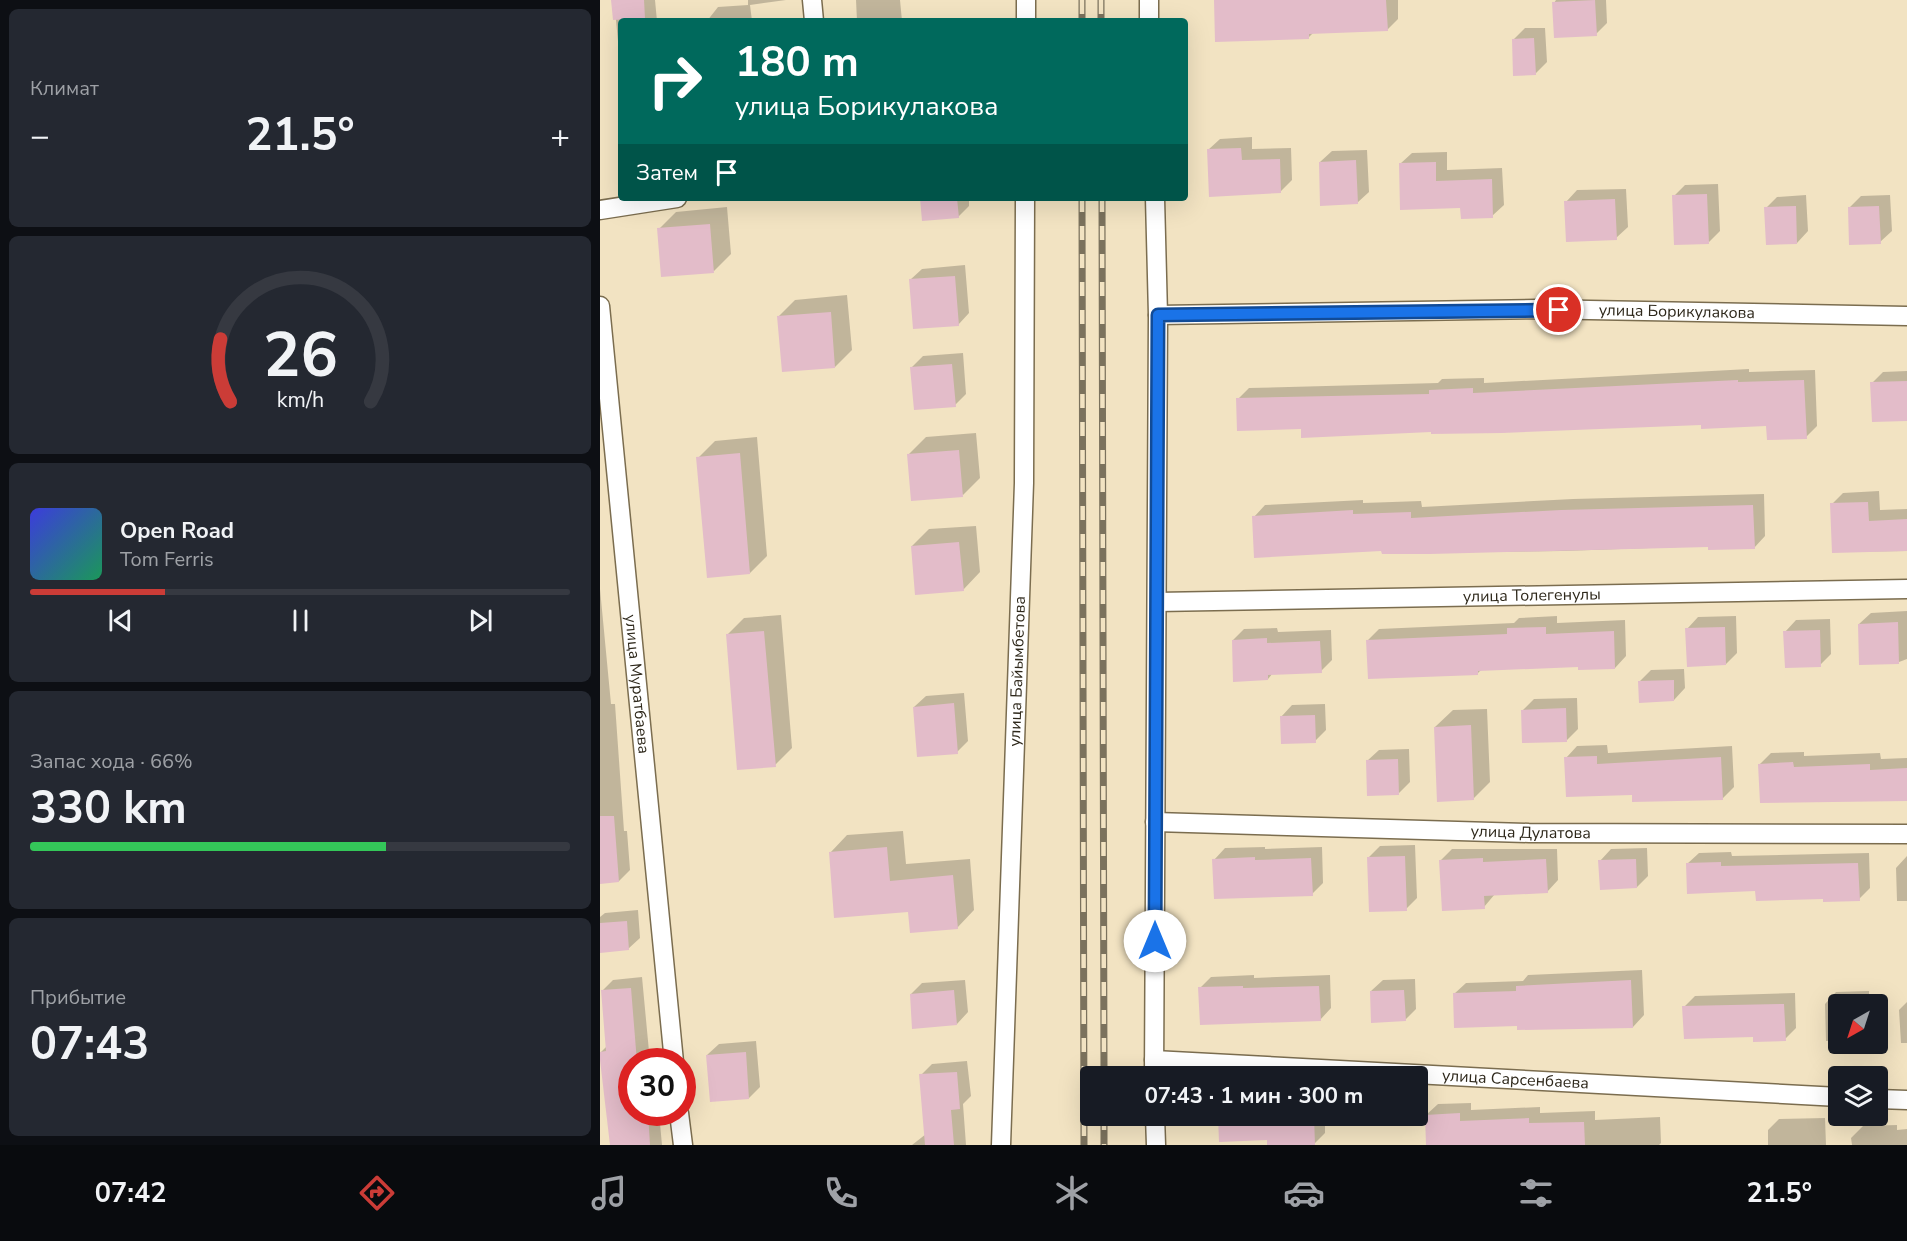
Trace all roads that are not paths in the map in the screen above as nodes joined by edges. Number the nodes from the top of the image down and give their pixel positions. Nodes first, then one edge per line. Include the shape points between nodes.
1 (812, 0) edge
2 (1026, 0) edge
3 (1149, 0) edge
4 (814, 18) edge
5 (1026, 18) edge
6 (1149, 18) edge
7 (658, 201) edge
8 (1025, 201) edge
9 (1155, 201) edge
10 (600, 210) edge
11 (600, 306) edge
12 (1158, 315) junction
13 (1907, 316) edge
14 (1907, 589) edge
15 (1157, 602) junction
16 (1155, 822) junction
17 (1907, 834) edge
18 (673, 1048) edge
19 (1154, 1066) edge
20 (1428, 1080) edge
21 (1828, 1097) edge
22 (1888, 1099) edge
23 (1907, 1100) edge
24 (681, 1126) edge
25 (1155, 1126) edge
26 (683, 1145) edge
27 (1000, 1145) edge
28 (1156, 1145) edge

1 - 4 street
2 - 5 street
3 - 6 street
7 - 10 street
8 - 27 street, улица Байымбетова via 1023,495
9 - 12 street
11 - 18 street, улица Муратбаева
12 - 13 street, улица Борикулакова via 1536,309
12 - 15 street
14 - 15 street, улица Толегенулы
15 - 16 street
16 - 17 street, улица Дулатова via 1529,833
16 - 19 street
20 - 21 street, улица Сарсенбаева
22 - 23 street
24 - 26 street
25 - 28 street

